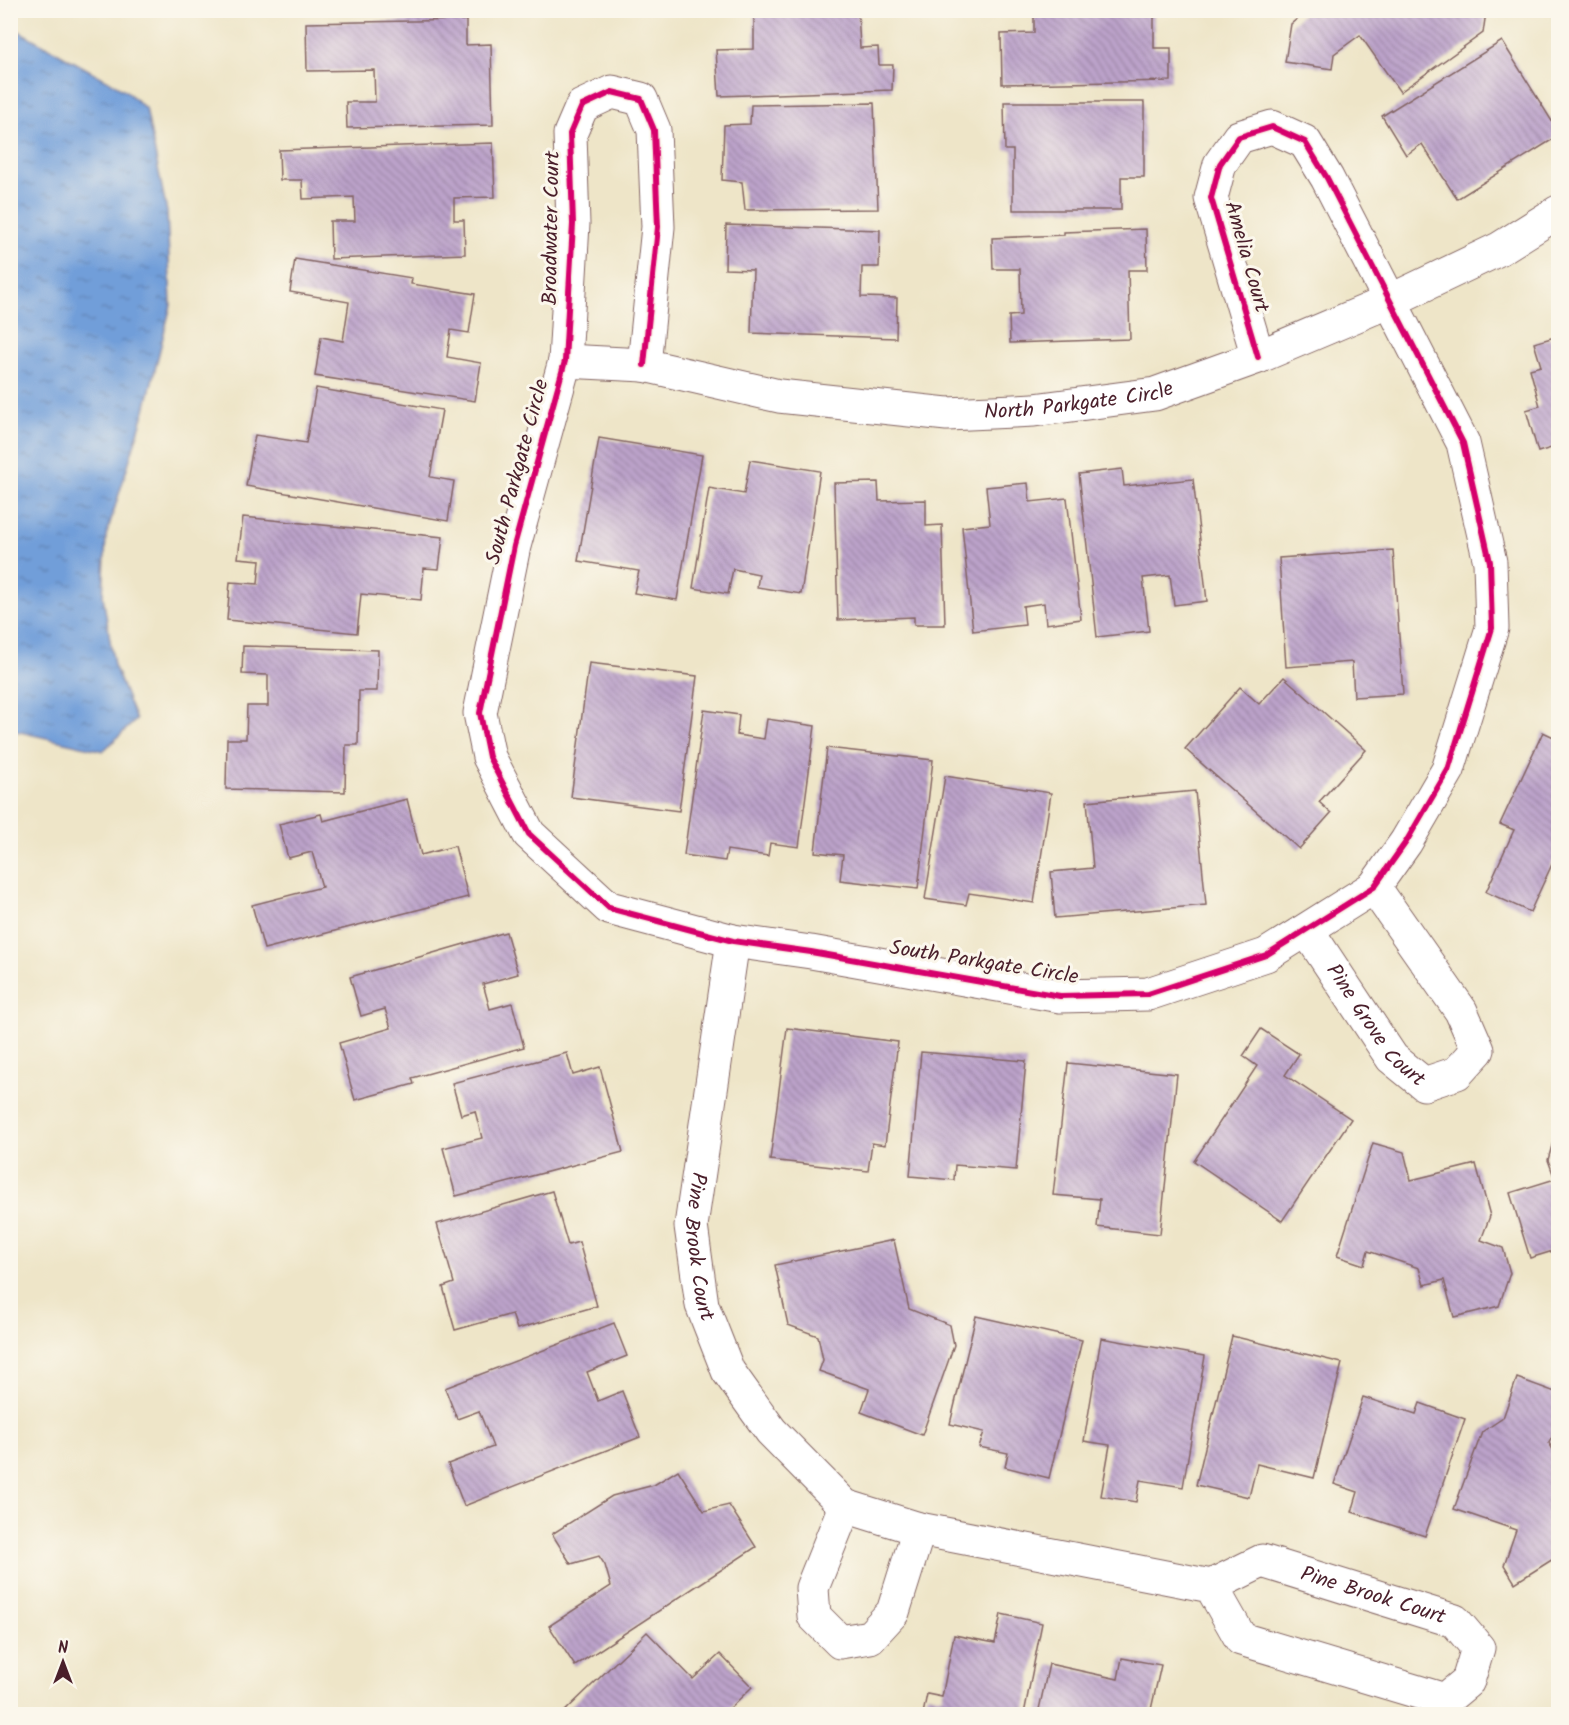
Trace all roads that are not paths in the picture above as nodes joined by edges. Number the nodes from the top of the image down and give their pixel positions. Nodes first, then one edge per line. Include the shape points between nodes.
1 (1558, 212) edge
2 (1390, 301) junction
3 (1258, 357) junction
4 (565, 361) junction
5 (644, 365) junction
6 (1374, 887) junction
7 (1307, 930) junction
8 (733, 942) junction
9 (845, 1506) junction
10 (920, 1529) junction
11 (1211, 1586) junction

1 - 2 street, North Parkgate Circle via 1499,249
2 - 3 street, North Parkgate Circle
2 - 3 street, Amelia Court via 1305,141 1272,127 1239,137 1220,164 1211,198
2 - 6 street, South Parkgate Circle via 1463,443 1490,562 1492,628 1448,770
3 - 5 street, North Parkgate Circle via 1155,394 1034,410 947,414 778,396
4 - 5 street, North Parkgate Circle
4 - 5 street, Broadwater Court via 573,224 570,134 582,106 612,92 641,99 654,130 658,226
4 - 8 street, South Parkgate Circle via 514,546 480,713 489,757 529,834 609,908
6 - 7 street, South Parkgate Circle
6 - 7 street, Pine Grove Court via 1461,1011 1478,1050 1457,1073 1424,1084 1392,1058
7 - 8 street, South Parkgate Circle via 1266,955 1137,995 1060,996
8 - 9 street, Pine Brook Court via 691,1226 702,1305 728,1371 771,1431
9 - 10 street, Pine Brook Court
9 - 10 street via 812,1588 814,1616 840,1642 870,1637 893,1612
10 - 11 street, Pine Brook Court
11 - 11 street, Pine Brook Court via 1241,1639 1445,1700 1468,1681 1478,1648 1455,1621 1262,1561

